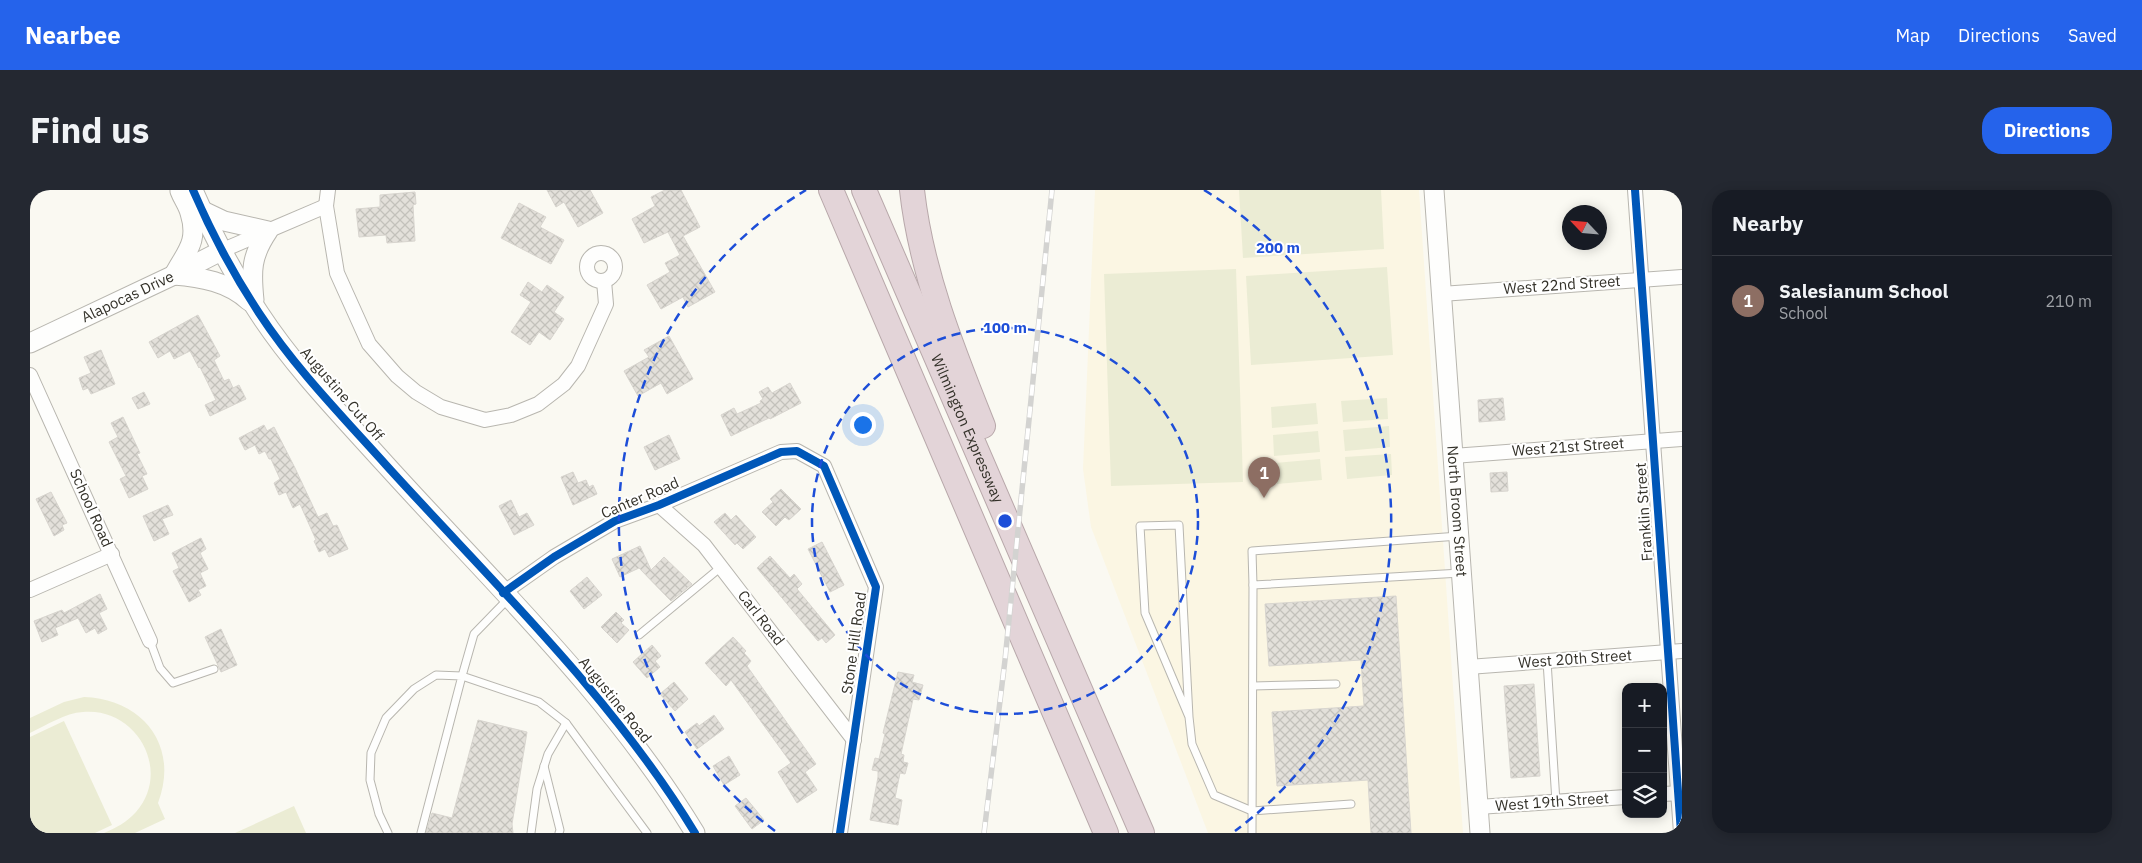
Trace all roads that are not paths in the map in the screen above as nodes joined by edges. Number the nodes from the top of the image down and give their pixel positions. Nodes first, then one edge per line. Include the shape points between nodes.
1 (180, 190) edge
2 (193, 190) edge
3 (328, 190) edge
4 (831, 190) edge
5 (864, 190) edge
6 (912, 190) edge
7 (920, 190) edge
8 (1434, 190) edge
9 (1635, 190) edge
10 (326, 206) junction
11 (203, 211) junction
12 (268, 231) junction
13 (922, 244) junction
14 (223, 250) junction
15 (174, 275) junction
16 (1682, 276) edge
17 (1641, 280) junction
18 (604, 281) dead end
19 (1441, 294) junction
20 (255, 306) junction
21 (30, 343) edge
22 (30, 374) edge
23 (1682, 439) edge
24 (1653, 441) junction
25 (797, 451) joint
26 (1453, 456) junction
27 (659, 505) junction
28 (1459, 536) junction
29 (112, 554) junction
30 (721, 566) junction
31 (1462, 572) junction
32 (1253, 585) junction
33 (30, 590) edge
34 (506, 595) junction
35 (639, 635) dead end
36 (150, 641) joint
37 (1675, 652) edge
38 (1547, 661) junction
39 (1468, 666) junction
40 (214, 669) dead end
41 (462, 676) junction
42 (1336, 684) dead end
43 (1253, 686) junction
44 (1189, 717) junction
45 (566, 723) junction
46 (854, 740) junction
47 (544, 766) junction
48 (1680, 793) edge
49 (1667, 794) edge
50 (1622, 797) edge
51 (1556, 802) junction
52 (1351, 804) dead end
53 (1478, 807) junction
54 (1252, 811) junction
55 (388, 833) edge
56 (421, 833) edge
57 (531, 833) edge
58 (559, 833) edge
59 (647, 833) edge
60 (695, 833) edge
61 (840, 833) edge
62 (1106, 833) edge
63 (1142, 833) edge
64 (1155, 833) edge
65 (1252, 833) edge
66 (1480, 833) edge
67 (1681, 833) edge

1 - 15 street via 193,224 192,243
2 - 11 street, Augustine Cut Off
3 - 10 street
4 - 62 highway, Wilmington Expressway
5 - 63 highway, Wilmington Expressway
6 - 13 highway
7 - 13 highway
8 - 19 street, North Broom Street
9 - 17 street, Franklin Street
10 - 12 street
10 - 18 street via 337,273 369,344 396,376 416,392 441,408 484,420 511,415 538,404 564,384 578,366 606,304
11 - 12 street via 224,221
11 - 14 street, Augustine Cut Off
12 - 14 street
12 - 20 street via 258,246 252,266
13 - 64 highway via 955,357
14 - 15 street, Alapocas Drive
14 - 20 street, Augustine Cut Off
15 - 20 street via 220,283
15 - 21 street, Alapocas Drive
16 - 17 street, West 22nd Street
17 - 19 street, West 22nd Street
17 - 24 street, Franklin Street
19 - 26 street, North Broom Street
20 - 34 street, Augustine Cut Off via 336,410
22 - 29 street, School Road
23 - 24 street, West 21st Street
24 - 26 street, West 21st Street
24 - 37 street, Franklin Street
25 - 27 street, Canter Road via 781,452
25 - 46 street, Stone Hill Road via 824,466 876,587
26 - 28 street, North Broom Street
27 - 30 street, Carl Road via 704,545
27 - 34 street, Canter Road via 616,521 554,557
28 - 31 street, North Broom Street
28 - 32 lane via 1252,551
29 - 33 street
29 - 36 street, School Road
30 - 35 lane
30 - 46 street, Carl Road
31 - 32 lane
31 - 39 street, North Broom Street
32 - 43 lane
34 - 41 lane via 474,634
34 - 60 street, Augustine Road via 569,664 631,741
36 - 40 lane via 160,668 173,683
37 - 38 street, West 20th Street
37 - 48 street, Franklin Street
38 - 39 street, West 20th Street
38 - 51 lane
39 - 53 street, North Broom Street
41 - 45 lane via 539,702
41 - 55 lane via 436,675 414,689 386,718 371,753 370,780
41 - 56 lane
42 - 43 lane
43 - 54 lane
44 - 44 lane via 1145,613 1140,526 1179,525
44 - 54 lane via 1192,744 1214,795
45 - 47 lane
45 - 59 lane
46 - 61 street, Stone Hill Road
47 - 57 lane
47 - 58 lane
48 - 49 street
48 - 67 street, Franklin Street
50 - 51 street, West 19th Street
51 - 53 street, West 19th Street
52 - 54 lane
53 - 66 street, North Broom Street
54 - 65 lane

